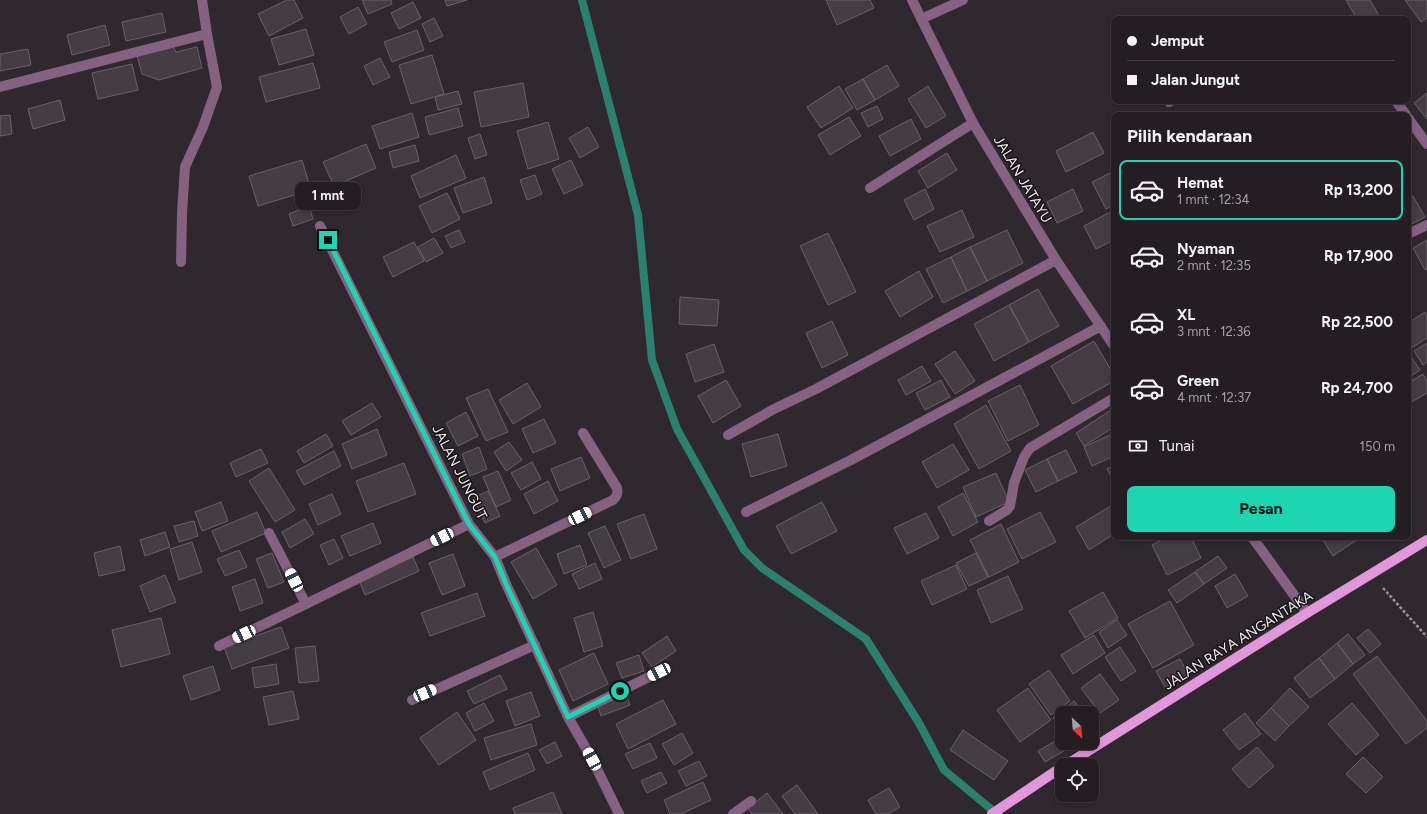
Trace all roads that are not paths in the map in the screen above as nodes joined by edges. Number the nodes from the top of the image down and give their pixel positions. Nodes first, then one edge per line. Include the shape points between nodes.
1 (202, 0) edge
2 (912, 0) edge
3 (963, 0) edge
4 (920, 19) junction
5 (207, 34) junction
6 (0, 87) edge
7 (1411, 122) edge
8 (973, 124) junction
9 (1427, 144) edge
10 (870, 188) dead end
11 (1427, 225) edge
12 (320, 226) dead end
13 (1411, 233) edge
14 (1056, 260) junction
15 (181, 262) dead end
16 (1101, 326) junction
17 (1111, 341) edge
18 (1111, 400) edge
19 (582, 433) dead end
20 (728, 435) dead end
21 (746, 512) dead end
22 (989, 521) dead end
23 (469, 524) junction
24 (269, 533) dead end
25 (1254, 540) edge
26 (1427, 540) edge
27 (495, 557) junction
28 (306, 604) junction
29 (1307, 613) junction
30 (535, 645) junction
31 (218, 646) dead end
32 (659, 672) dead end
33 (412, 700) dead end
34 (568, 717) junction
35 (1077, 758) edge
36 (1055, 771) edge
37 (751, 801) dead end
38 (619, 814) edge
39 (733, 814) edge
40 (992, 814) edge

1 - 5 street
2 - 4 street, JALAN JATAYU
3 - 4 street
4 - 8 street, JALAN JATAYU
5 - 6 street
5 - 15 street via 217,88 185,167
7 - 9 street
8 - 10 street
8 - 14 street, JALAN JATAYU
11 - 13 street
12 - 23 street, JALAN JUNGUT
14 - 16 street, JALAN JATAYU
14 - 20 street via 816,389 774,408
16 - 17 street, JALAN JATAYU
16 - 21 street via 831,470
18 - 22 street via 1030,448 1014,483 1010,506
19 - 27 street via 617,488 617,496
23 - 27 street, JALAN JUNGUT
23 - 28 street
24 - 28 street
25 - 29 street
26 - 29 main road, JALAN RAYA ANGANTAKA
27 - 30 street, JALAN JUNGUT
28 - 31 street
29 - 35 main road, JALAN RAYA ANGANTAKA
30 - 33 street
30 - 34 street, JALAN JUNGUT
32 - 34 street
34 - 38 street, JALAN JUNGUT
36 - 40 main road
37 - 39 street

